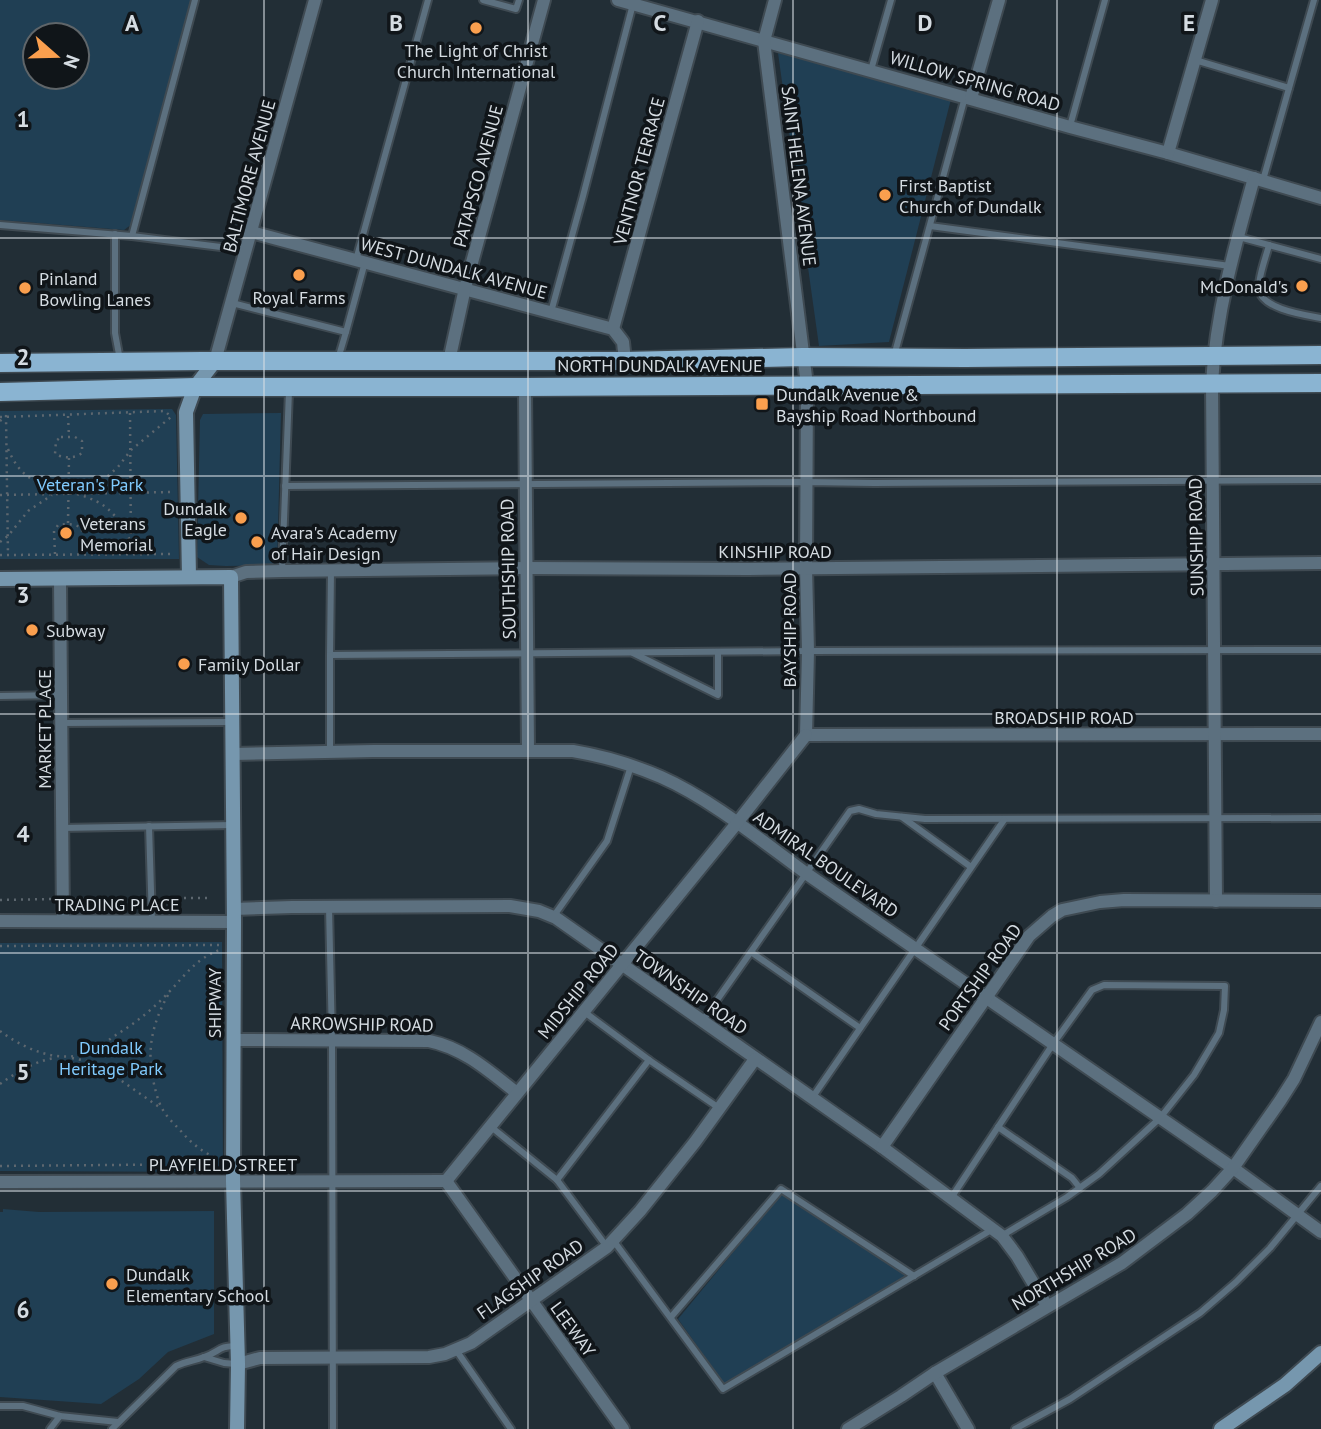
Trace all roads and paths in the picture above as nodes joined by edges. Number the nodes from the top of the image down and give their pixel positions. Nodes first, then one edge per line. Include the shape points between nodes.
1 (195, 0) edge
2 (315, 0) edge
3 (428, 0) edge
4 (483, 0) edge
5 (519, 0) edge
6 (544, 0) edge
7 (618, 0) edge
8 (775, 0) edge
9 (891, 0) edge
10 (999, 0) edge
11 (1105, 0) edge
12 (1212, 0) edge
13 (1314, 0) edge
14 (633, 4) junction
15 (648, 4) edge
16 (698, 21) junction
17 (764, 41) junction
18 (1195, 60) junction
19 (871, 70) junction
20 (1289, 88) junction
21 (968, 97) junction
22 (1070, 127) junction
23 (1168, 153) junction
24 (1259, 179) junction
25 (1321, 198) edge
26 (0, 225) edge
27 (930, 226) junction
28 (251, 232) junction
29 (115, 234) junction
30 (132, 236) junction
31 (1239, 237) junction
32 (1269, 245) junction
33 (247, 250) junction
34 (1321, 259) edge
35 (360, 261) junction
36 (1230, 266) junction
37 (465, 288) junction
38 (232, 303) junction
39 (551, 312) junction
40 (1321, 318) edge
41 (613, 329) junction
42 (346, 332) junction
43 (1321, 355) edge
44 (1213, 356) junction
45 (803, 357) junction
46 (893, 358) junction
47 (215, 361) junction
48 (338, 361) junction
49 (449, 361) junction
50 (625, 361) junction
51 (120, 362) junction
52 (0, 363) edge
53 (1212, 383) junction
54 (1321, 383) edge
55 (807, 385) junction
56 (195, 387) junction
57 (289, 387) junction
58 (525, 387) junction
59 (0, 392) edge
60 (130, 413) junction
61 (68, 415) junction
62 (6, 416) junction
63 (0, 419) edge
64 (69, 437) junction
65 (7, 447) junction
66 (131, 450) junction
67 (68, 457) junction
68 (1212, 481) junction
69 (1321, 481) edge
70 (807, 482) junction
71 (525, 484) junction
72 (285, 486) junction
73 (131, 492) junction
74 (187, 492) junction
75 (55, 493) junction
76 (65, 493) junction
77 (74, 493) junction
78 (7, 494) junction
79 (0, 495) edge
80 (68, 524) junction
81 (8, 536) junction
82 (131, 541) junction
83 (0, 542) edge
84 (55, 554) junction
85 (83, 554) junction
86 (131, 554) junction
87 (174, 554) dead end
88 (0, 555) edge
89 (8, 555) junction
90 (1321, 563) edge
91 (1214, 564) junction
92 (525, 568) junction
93 (806, 568) junction
94 (282, 570) junction
95 (331, 571) junction
96 (189, 577) junction
97 (231, 577) junction
98 (0, 579) edge
99 (60, 580) junction
100 (1214, 650) junction
101 (1321, 650) edge
102 (808, 651) junction
103 (632, 652) junction
104 (718, 652) junction
105 (527, 653) junction
106 (330, 654) junction
107 (61, 695) junction
108 (0, 696) edge
109 (232, 722) junction
110 (61, 723) junction
111 (1215, 734) junction
112 (1321, 734) edge
113 (806, 735) junction
114 (528, 751) junction
115 (330, 753) junction
116 (233, 754) junction
117 (631, 766) junction
118 (901, 816) junction
119 (1321, 818) edge
120 (1215, 819) junction
121 (1004, 820) junction
122 (737, 823) junction
123 (233, 825) junction
124 (149, 826) junction
125 (61, 828) junction
126 (971, 867) junction
127 (807, 874) junction
128 (151, 898) junction
129 (208, 898) dead end
130 (63, 899) junction
131 (0, 900) edge
132 (1216, 901) junction
133 (1321, 901) edge
134 (329, 907) junction
135 (234, 915) junction
136 (553, 917) junction
137 (0, 921) edge
138 (63, 921) junction
139 (152, 922) junction
140 (0, 946) edge
141 (916, 949) junction
142 (751, 952) junction
143 (621, 965) junction
144 (169, 992) junction
145 (986, 997) junction
146 (583, 1011) junction
147 (703, 1020) junction
148 (1321, 1022) edge
149 (860, 1028) junction
150 (0, 1031) edge
151 (233, 1040) junction
152 (332, 1040) junction
153 (1053, 1044) junction
154 (68, 1057) junction
155 (755, 1059) junction
156 (649, 1060) junction
157 (0, 1084) edge
158 (517, 1093) junction
159 (812, 1098) junction
160 (719, 1108) junction
161 (162, 1109) junction
162 (1160, 1118) junction
163 (490, 1126) junction
164 (998, 1127) junction
165 (882, 1147) junction
166 (0, 1166) edge
167 (1233, 1168) junction
168 (557, 1180) junction
169 (233, 1181) junction
170 (333, 1181) junction
171 (446, 1181) junction
172 (0, 1182) edge
173 (1321, 1186) edge
174 (1080, 1188) junction
175 (951, 1198) junction
176 (1298, 1215) junction
177 (1321, 1232) edge
178 (997, 1233) junction
179 (610, 1243) junction
180 (914, 1276) junction
181 (532, 1301) junction
182 (1047, 1306) junction
183 (671, 1317) junction
184 (238, 1346) junction
185 (455, 1350) junction
186 (1321, 1353) edge
187 (204, 1357) junction
188 (332, 1357) junction
189 (238, 1364) junction
190 (935, 1373) junction
191 (0, 1406) edge
192 (60, 1416) junction
193 (118, 1422) junction
194 (50, 1429) edge
195 (112, 1429) edge
196 (237, 1429) edge
197 (333, 1429) edge
198 (511, 1429) edge
199 (623, 1429) edge
200 (848, 1429) edge
201 (968, 1429) edge
202 (1015, 1429) edge
203 (1221, 1429) edge

1 - 30 lane
2 - 28 street, BALTIMORE AVENUE
3 - 35 lane
4 - 5 lane via 516,9
6 - 37 street, PATAPSCO AVENUE
7 - 14 street, WILLOW SPRING ROAD
8 - 17 street, SAINT HELENA AVENUE
9 - 19 lane
10 - 21 street
11 - 22 lane
12 - 18 street
13 - 20 lane
14 - 15 street, WILLOW SPRING ROAD
14 - 39 lane
15 - 16 street, WILLOW SPRING ROAD
16 - 17 street, WILLOW SPRING ROAD
16 - 41 street, VENTNOR TERRACE
17 - 19 street, WILLOW SPRING ROAD
17 - 45 street, SAINT HELENA AVENUE
18 - 20 lane
18 - 23 street
19 - 21 street, WILLOW SPRING ROAD
20 - 24 lane
21 - 22 street, WILLOW SPRING ROAD
21 - 27 lane
22 - 23 street, WILLOW SPRING ROAD
23 - 24 street, WILLOW SPRING ROAD
24 - 25 street, WILLOW SPRING ROAD
24 - 31 street, SUNSHIP ROAD
26 - 29 lane
27 - 36 lane
27 - 46 lane
28 - 33 street, BALTIMORE AVENUE
28 - 35 street, WEST DUNDALK AVENUE
29 - 30 lane
29 - 51 lane via 115,333
30 - 33 lane
31 - 32 lane
31 - 36 street, SUNSHIP ROAD
32 - 34 lane
32 - 40 lane via 1259,285 1262,297 1287,311
33 - 38 street, BALTIMORE AVENUE
35 - 37 street, WEST DUNDALK AVENUE
35 - 42 lane
36 - 44 street, SUNSHIP ROAD
37 - 39 street, WEST DUNDALK AVENUE
37 - 49 street, PATAPSCO AVENUE
38 - 42 lane
38 - 47 street, BALTIMORE AVENUE
39 - 41 street, WEST DUNDALK AVENUE
41 - 50 street via 623,342
42 - 48 lane
43 - 44 main road, NORTH DUNDALK AVENUE
44 - 46 main road, NORTH DUNDALK AVENUE
44 - 53 street, SUNSHIP ROAD
45 - 46 main road, NORTH DUNDALK AVENUE
45 - 50 main road, NORTH DUNDALK AVENUE
45 - 55 street, BAYSHIP ROAD
47 - 48 main road, NORTH DUNDALK AVENUE
47 - 51 main road, NORTH DUNDALK AVENUE
47 - 56 street
48 - 49 main road, NORTH DUNDALK AVENUE
49 - 50 main road, NORTH DUNDALK AVENUE
51 - 52 main road, NORTH DUNDALK AVENUE
53 - 54 main road, NORTH DUNDALK AVENUE
53 - 55 main road, NORTH DUNDALK AVENUE
53 - 68 street, SUNSHIP ROAD
55 - 58 main road, NORTH DUNDALK AVENUE
55 - 70 street, BAYSHIP ROAD
56 - 57 main road, NORTH DUNDALK AVENUE
56 - 59 main road, NORTH DUNDALK AVENUE
56 - 74 street via 186,412
57 - 58 main road, NORTH DUNDALK AVENUE
57 - 72 lane
58 - 71 street, SOUTHSHIP ROAD
60 - 61 path
60 - 66 path
60 - 66 path via 165,411 172,418
61 - 62 path
61 - 64 path
62 - 63 path
62 - 65 path
64 - 67 path via 56,441 55,454
64 - 67 path via 82,441 82,453
65 - 76 path via 30,479
65 - 78 path
66 - 73 path
66 - 77 path via 100,483
67 - 76 path
68 - 69 lane
68 - 70 lane
68 - 91 street, SUNSHIP ROAD
70 - 71 lane
70 - 93 street, BAYSHIP ROAD
71 - 72 lane
71 - 92 street, SOUTHSHIP ROAD
72 - 94 lane
73 - 74 path
73 - 77 path
73 - 82 path
74 - 96 street
75 - 76 path
75 - 78 path
75 - 81 path via 28,511
76 - 77 path
76 - 80 path
77 - 82 path via 108,508
78 - 79 path
78 - 81 path
80 - 84 path via 58,525 54,531
80 - 85 path via 82,529
81 - 83 path
81 - 89 path
82 - 86 path
84 - 85 path
84 - 89 path
85 - 86 path
86 - 87 path
88 - 89 path
90 - 91 street, KINSHIP ROAD
91 - 93 street, KINSHIP ROAD
91 - 100 street, SUNSHIP ROAD
92 - 93 street, KINSHIP ROAD
92 - 95 street, KINSHIP ROAD
92 - 105 street, SOUTHSHIP ROAD
93 - 102 street, BAYSHIP ROAD
94 - 95 street, KINSHIP ROAD
94 - 97 street, KINSHIP ROAD
95 - 106 lane
96 - 97 street
96 - 99 street
97 - 109 street, SHIPWAY
98 - 99 street
99 - 107 street, MARKET PLACE
100 - 101 lane
100 - 102 lane
100 - 111 street, SUNSHIP ROAD
102 - 104 lane
102 - 113 street, BAYSHIP ROAD
103 - 104 lane
103 - 104 lane via 718,695
103 - 105 lane
105 - 106 lane
105 - 114 street, SOUTHSHIP ROAD
106 - 115 lane
107 - 108 lane
107 - 110 street, MARKET PLACE
109 - 110 lane
109 - 116 street, SHIPWAY
110 - 125 street, MARKET PLACE
111 - 112 street, BROADSHIP ROAD
111 - 113 street, BROADSHIP ROAD
111 - 120 street, SUNSHIP ROAD
113 - 122 street, MIDSHIP ROAD
114 - 115 street, ADMIRAL BOULEVARD
114 - 117 street, ADMIRAL BOULEVARD via 573,751
115 - 116 street, ADMIRAL BOULEVARD
116 - 123 street, SHIPWAY
117 - 122 street, ADMIRAL BOULEVARD via 681,787
117 - 136 lane via 607,841
118 - 121 lane
118 - 126 lane
118 - 127 lane via 850,811
119 - 120 lane
120 - 121 lane
120 - 132 street, SUNSHIP ROAD
121 - 126 lane
122 - 127 street, ADMIRAL BOULEVARD
122 - 143 street, MIDSHIP ROAD
123 - 124 lane
123 - 135 street, SHIPWAY
124 - 125 lane
124 - 128 lane
125 - 130 street, MARKET PLACE
126 - 141 lane
127 - 141 street, ADMIRAL BOULEVARD
127 - 142 lane
128 - 129 path
128 - 130 path
128 - 139 lane
130 - 131 path
130 - 138 street, MARKET PLACE
132 - 133 street, PORTSHIP ROAD
132 - 145 street, PORTSHIP ROAD via 1124,900 1062,910 1028,936
134 - 135 street, TOWNSHIP ROAD
134 - 136 street, TOWNSHIP ROAD via 510,906
134 - 152 lane
135 - 139 street, TRADING PLACE
135 - 151 street, SHIPWAY
136 - 143 street, TOWNSHIP ROAD
137 - 138 street, TRADING PLACE
138 - 139 street, TRADING PLACE
140 - 144 path via 219,945 219,950 195,964
141 - 145 street, ADMIRAL BOULEVARD
141 - 149 lane
142 - 147 lane
142 - 149 lane
143 - 146 street, MIDSHIP ROAD
143 - 147 street, TOWNSHIP ROAD
144 - 154 path via 100,1046
144 - 161 path via 158,1012 150,1047
145 - 153 street, ADMIRAL BOULEVARD
145 - 165 street, PORTSHIP ROAD
146 - 156 lane
146 - 158 street, MIDSHIP ROAD
147 - 155 street, TOWNSHIP ROAD
148 - 167 street, NORTHSHIP ROAD via 1293,1079
149 - 159 lane
150 - 154 path via 45,1054
151 - 152 street, ARROWSHIP ROAD
151 - 169 street, SHIPWAY
152 - 158 street, ARROWSHIP ROAD via 444,1044 466,1054
152 - 170 lane
153 - 162 street, ADMIRAL BOULEVARD
153 - 162 lane via 1092,990 1104,985 1225,986 1219,1032 1194,1075
153 - 164 lane
154 - 157 path via 38,1063
154 - 161 path via 96,1063
155 - 159 street, TOWNSHIP ROAD
155 - 160 street, FLAGSHIP ROAD
156 - 160 lane
156 - 168 lane
158 - 163 street, MIDSHIP ROAD
159 - 165 street, TOWNSHIP ROAD
160 - 179 street, FLAGSHIP ROAD
161 - 166 path via 196,1147 220,1159 220,1164
162 - 167 street, ADMIRAL BOULEVARD
162 - 174 lane
163 - 168 lane
163 - 171 street, MIDSHIP ROAD
164 - 174 lane
164 - 175 lane
165 - 175 street, TOWNSHIP ROAD
167 - 176 street, ADMIRAL BOULEVARD
167 - 182 street, NORTHSHIP ROAD via 1143,1249
168 - 179 lane
169 - 170 street, PLAYFIELD STREET
169 - 172 street, PLAYFIELD STREET
169 - 184 street, SHIPWAY
170 - 171 street, PLAYFIELD STREET
170 - 188 lane
171 - 181 street, LEEWAY
173 - 176 lane
174 - 178 lane
175 - 178 street, TOWNSHIP ROAD
176 - 177 street, ADMIRAL BOULEVARD
176 - 202 lane via 1236,1282 1200,1313 1070,1399
178 - 180 lane
178 - 182 street, TOWNSHIP ROAD via 1017,1256
179 - 181 street, FLAGSHIP ROAD
179 - 183 lane
180 - 183 lane via 723,1389
180 - 183 lane via 781,1189
181 - 185 street, FLAGSHIP ROAD
181 - 199 street, LEEWAY
182 - 190 street, NORTHSHIP ROAD
184 - 187 lane via 224,1346
184 - 189 street, SHIPWAY
185 - 188 street, FLAGSHIP ROAD via 429,1356
185 - 198 lane
186 - 203 street via 1285,1385
187 - 189 lane
187 - 193 lane via 176,1366
188 - 189 street, FLAGSHIP ROAD via 260,1358
188 - 197 lane
189 - 196 street, SHIPWAY
190 - 200 street, NORTHSHIP ROAD
190 - 201 street
191 - 192 lane via 23,1406
192 - 193 lane
192 - 194 lane
193 - 195 lane

